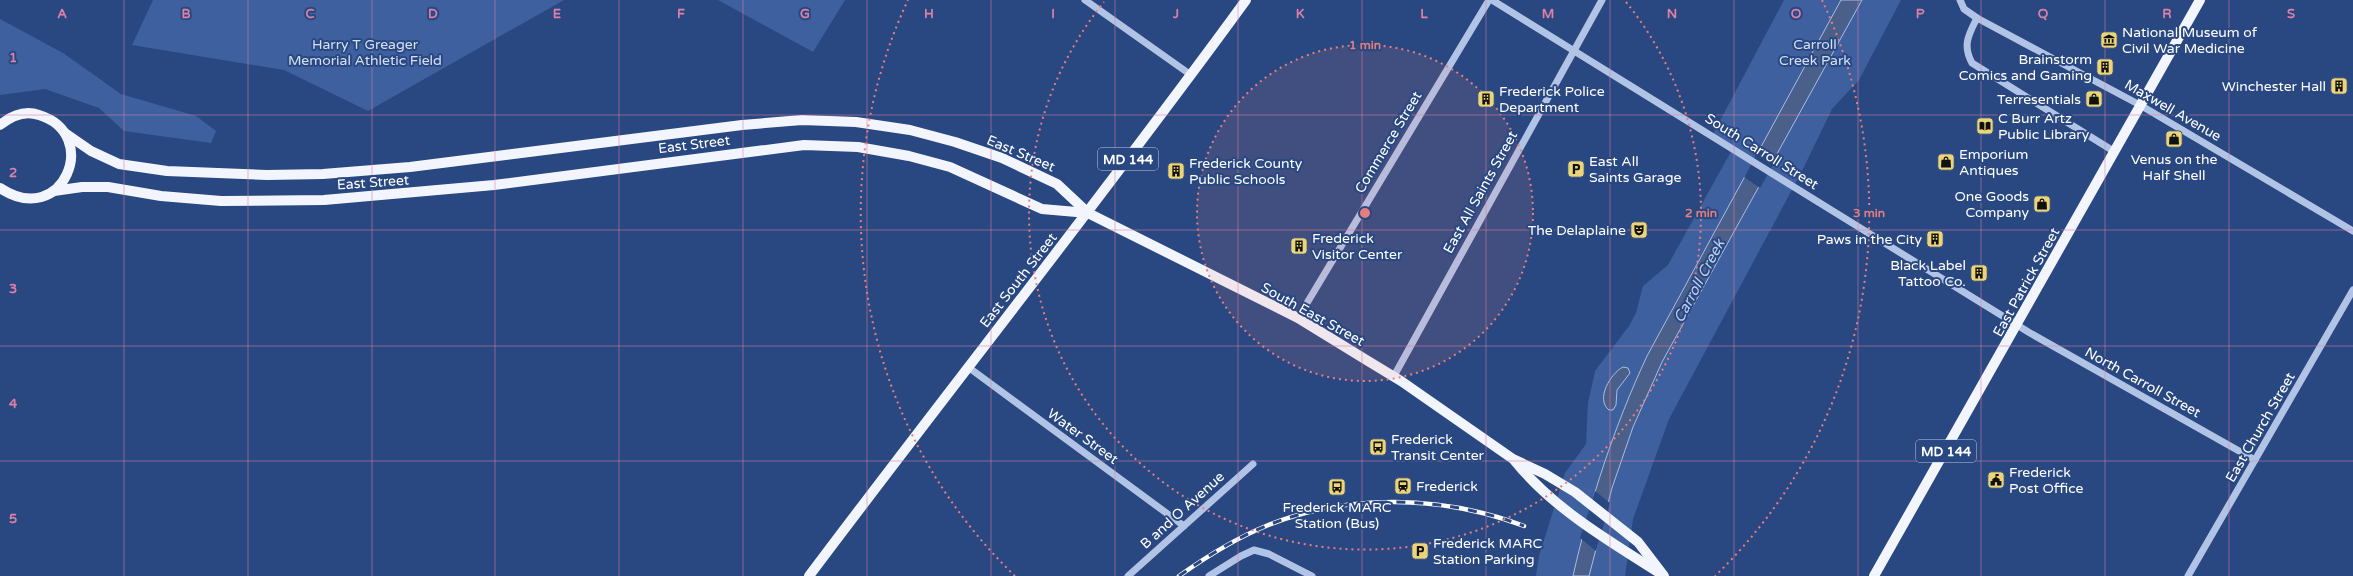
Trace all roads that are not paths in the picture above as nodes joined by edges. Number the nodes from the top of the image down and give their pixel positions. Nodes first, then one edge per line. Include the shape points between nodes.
1 (1085, 0) edge
2 (1246, 0) edge
3 (1488, 0) edge
4 (1492, 0) edge
5 (1602, 0) edge
6 (1960, 0) edge
7 (2200, 0) edge
8 (1977, 18) junction
9 (1575, 51) junction
10 (1191, 75) junction
11 (2140, 105) junction
12 (2, 121) edge
13 (65, 133) junction
14 (2115, 152) junction
15 (0, 188) edge
16 (54, 191) junction
17 (1088, 213) junction
18 (2353, 231) edge
19 (2353, 290) edge
20 (1298, 318) junction
21 (2018, 325) junction
22 (968, 367) junction
23 (1394, 376) junction
24 (1513, 459) junction
25 (2256, 460) junction
26 (1253, 464) dead end
27 (1184, 526) junction
28 (810, 576) edge
29 (1128, 576) edge
30 (1209, 576) edge
31 (1312, 576) edge
32 (1665, 576) edge
33 (1874, 576) edge
34 (2188, 576) edge

1 - 10 street
2 - 10 main road, East South Street / MD 144
3 - 20 street, Commerce Street
4 - 9 street, South Carroll Street
5 - 9 street, East All Saints Street
6 - 8 street, Maxwell Avenue via 1964,9
7 - 11 main road, East Patrick Street / MD 144
8 - 11 street, Maxwell Avenue
8 - 14 street via 1966,39 1966,53 1972,63
9 - 21 street, South Carroll Street
9 - 23 street, East All Saints Street
10 - 17 main road, East South Street / MD 144
11 - 14 main road, East Patrick Street / MD 144
11 - 18 street, Maxwell Avenue
12 - 13 main road, East Street via 22,114 37,114 48,118
13 - 16 main road via 71,148 71,160 66,177
13 - 17 main road, East Street via 91,151 119,164 167,171 267,175 323,174 410,167 750,124 802,120 856,122 910,130 1002,158 1058,184
14 - 21 main road, East Patrick Street / MD 144
15 - 16 main road via 13,197 29,200
16 - 17 main road, East Street via 108,187 161,196 221,201 324,200 494,184 804,145 858,147 909,156 950,167 1042,209
17 - 20 main road, South East Street
17 - 22 main road, East South Street / MD 144
19 - 25 street, East Church Street
20 - 23 main road, South East Street
21 - 25 street, North Carroll Street
21 - 33 main road, East Patrick Street / MD 144
22 - 27 street, Water Street
22 - 28 main road, East South Street / MD 144
23 - 24 main road, South East Street
24 - 32 main road, South East Street via 1533,483 1584,525
24 - 32 main road, South East Street via 1575,492 1638,542
25 - 34 street, East Church Street
26 - 27 street, B and O Avenue
27 - 29 street, B and O Avenue
30 - 31 street via 1254,550 1269,554

